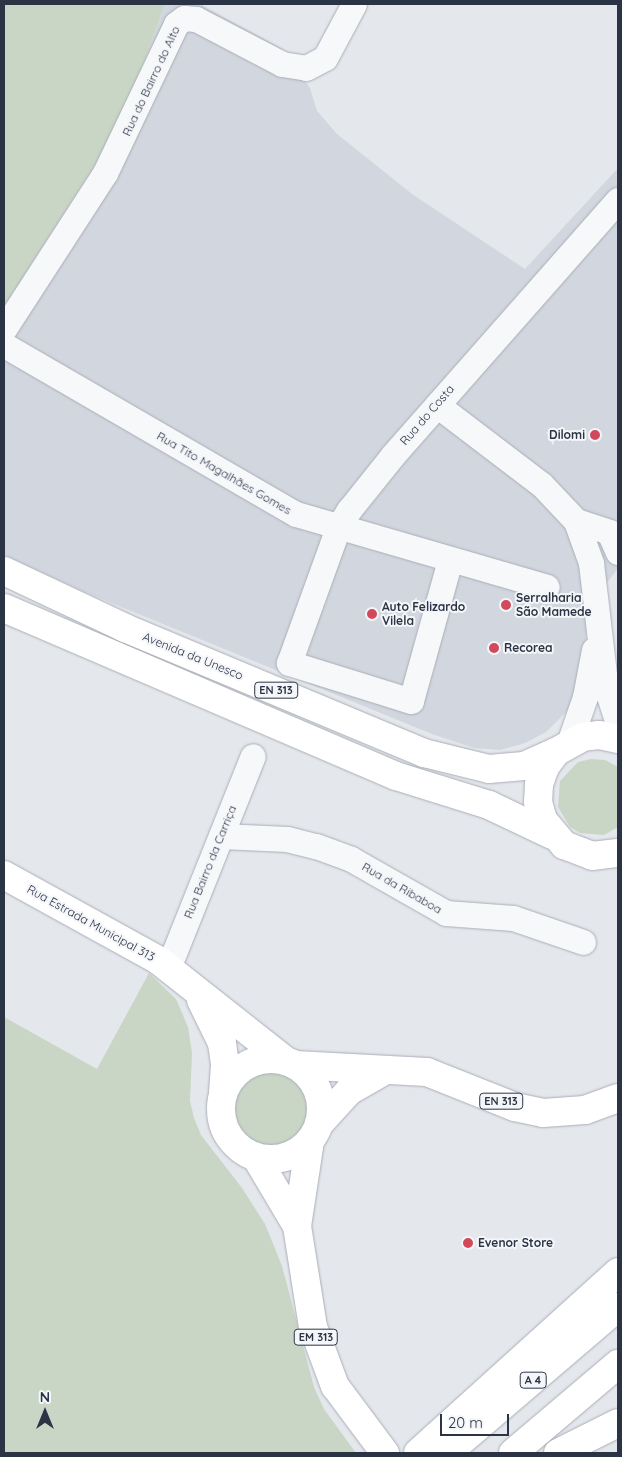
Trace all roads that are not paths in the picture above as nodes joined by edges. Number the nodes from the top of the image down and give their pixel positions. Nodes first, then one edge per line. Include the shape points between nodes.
1 (354, 4) edge
2 (618, 200) edge
3 (4, 329) edge
4 (4, 344) edge
5 (437, 404) junction
6 (576, 521) junction
7 (338, 528) junction
8 (618, 552) edge
9 (450, 560) junction
10 (4, 571) edge
11 (547, 587) dead end
12 (4, 608) edge
13 (598, 621) junction
14 (618, 724) edge
15 (618, 739) edge
16 (563, 748) junction
17 (252, 756) dead end
18 (552, 835) junction
19 (221, 836) junction
20 (618, 853) edge
21 (592, 856) junction
22 (618, 864) edge
23 (4, 875) edge
24 (583, 942) dead end
25 (168, 968) junction
26 (197, 995) junction
27 (290, 1063) junction
28 (386, 1070) junction
29 (223, 1094) junction
30 (618, 1098) edge
31 (314, 1133) junction
32 (256, 1157) junction
33 (297, 1226) junction
34 (618, 1272) edge
35 (618, 1307) edge
36 (618, 1364) edge
37 (618, 1423) edge
38 (377, 1444) edge
39 (418, 1453) edge
40 (447, 1453) edge
41 (513, 1453) edge
42 (558, 1453) edge

1 - 3 street, Rua do Bairro do Alto via 325,58 306,68 282,64 196,19 184,18 176,24 104,173
2 - 5 street, Rua do Costa
4 - 7 street, Rua Tito Magalhães Gomes via 268,500 296,514
5 - 6 street via 542,485
5 - 7 street, Rua do Costa via 371,482
6 - 8 street via 609,532
6 - 13 street via 591,563
7 - 9 street, Rua Tito Magalhães Gomes
7 - 9 street, Rua do Costa via 288,663 411,701
9 - 11 street, Rua Tito Magalhães Gomes
10 - 16 main road, Avenida da Unesco / EN 313 via 125,628 424,753 489,769 524,766
12 - 18 main road, EN 313 via 378,768 489,805
13 - 14 street via 605,684
13 - 16 street via 588,685
15 - 16 main road, EN 313 via 599,735
16 - 18 main road, EN 313 via 545,767 538,793 543,820
17 - 19 street, Rua Bairro da Carriça
18 - 21 main road, EN 313 via 577,853
19 - 24 street, Rua da Ribaboa via 287,839 316,846 352,859 446,913 512,918
19 - 25 street, Rua Bairro da Carriça
20 - 21 main road, EN 313
21 - 22 main road, EN 313
23 - 25 main road, Rua Estrada Municipal 313 via 110,931
25 - 26 main road, Rua Estrada Municipal 313
26 - 27 main road, Rua Estrada Municipal 313
26 - 29 main road, Rua Estrada Municipal 313 via 222,1043 225,1065
27 - 28 main road, EN 313
27 - 29 main road, EN 313 via 255,1061 241,1068
27 - 31 main road via 306,1072 319,1095
28 - 30 main road, EN 313 via 427,1072 515,1107 543,1113 585,1110
28 - 31 main road via 349,1091
29 - 32 main road via 220,1110 230,1139
31 - 32 main road via 285,1157
31 - 33 main road, EM 313
32 - 33 main road, EM 313
33 - 38 main road, EM 313 via 313,1327 321,1355 335,1386
34 - 39 main road
35 - 40 main road, A 4
36 - 41 main road
37 - 42 main road

